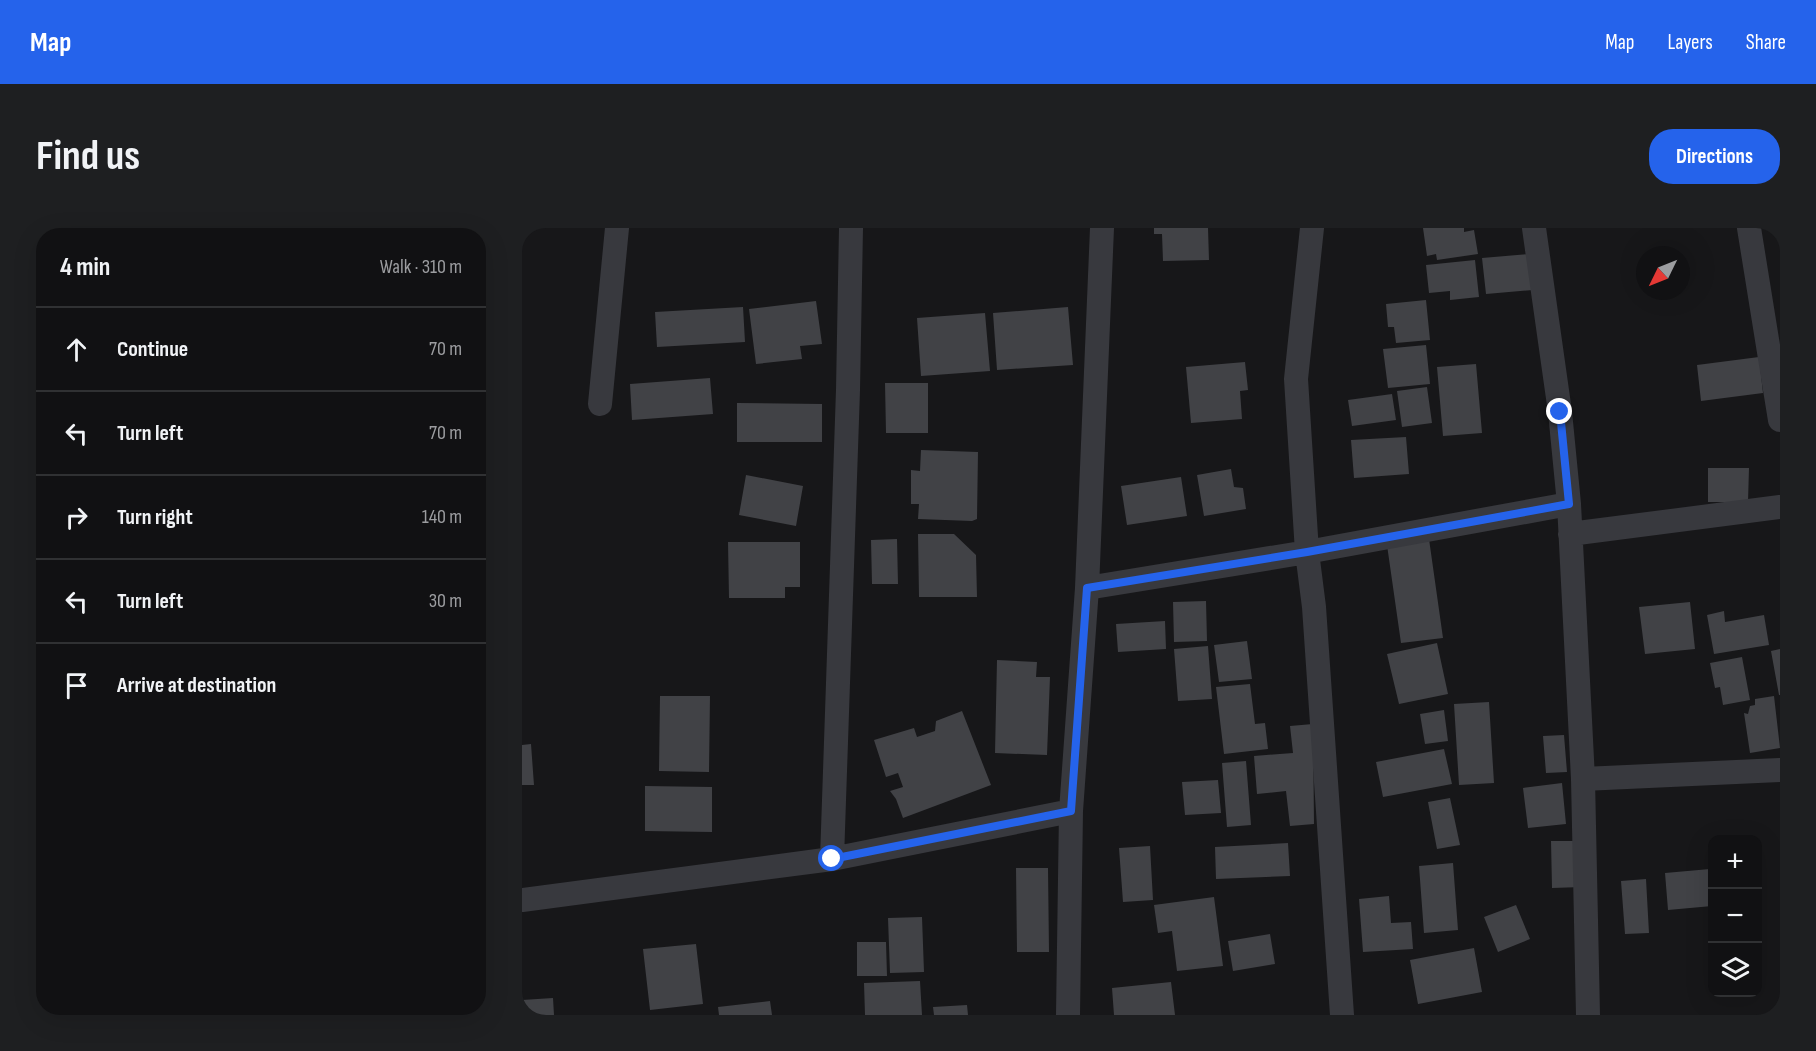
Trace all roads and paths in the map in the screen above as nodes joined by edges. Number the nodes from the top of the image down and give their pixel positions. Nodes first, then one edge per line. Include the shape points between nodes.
1 (617, 228) edge
2 (850, 228) edge
3 (1102, 228) edge
4 (1312, 228) edge
5 (1534, 228) edge
6 (1749, 228) edge
7 (600, 404) dead end
8 (1780, 420) edge
9 (1569, 504) junction
10 (1780, 507) edge
11 (1570, 534) junction
12 (1307, 552) junction
13 (1087, 588) junction
14 (1780, 770) edge
15 (1583, 780) junction
16 (1071, 811) junction
17 (832, 859) junction
18 (522, 900) edge
19 (1068, 1015) edge
20 (1342, 1015) edge
21 (1588, 1015) edge

1 - 7 street
2 - 17 street
3 - 13 street
4 - 12 street via 1296,379
5 - 9 street
6 - 8 street
9 - 11 street
9 - 12 street
10 - 11 street
11 - 15 street
12 - 13 street
12 - 20 street
13 - 16 street
14 - 15 street
15 - 21 street
16 - 17 street
16 - 19 street
17 - 18 street

